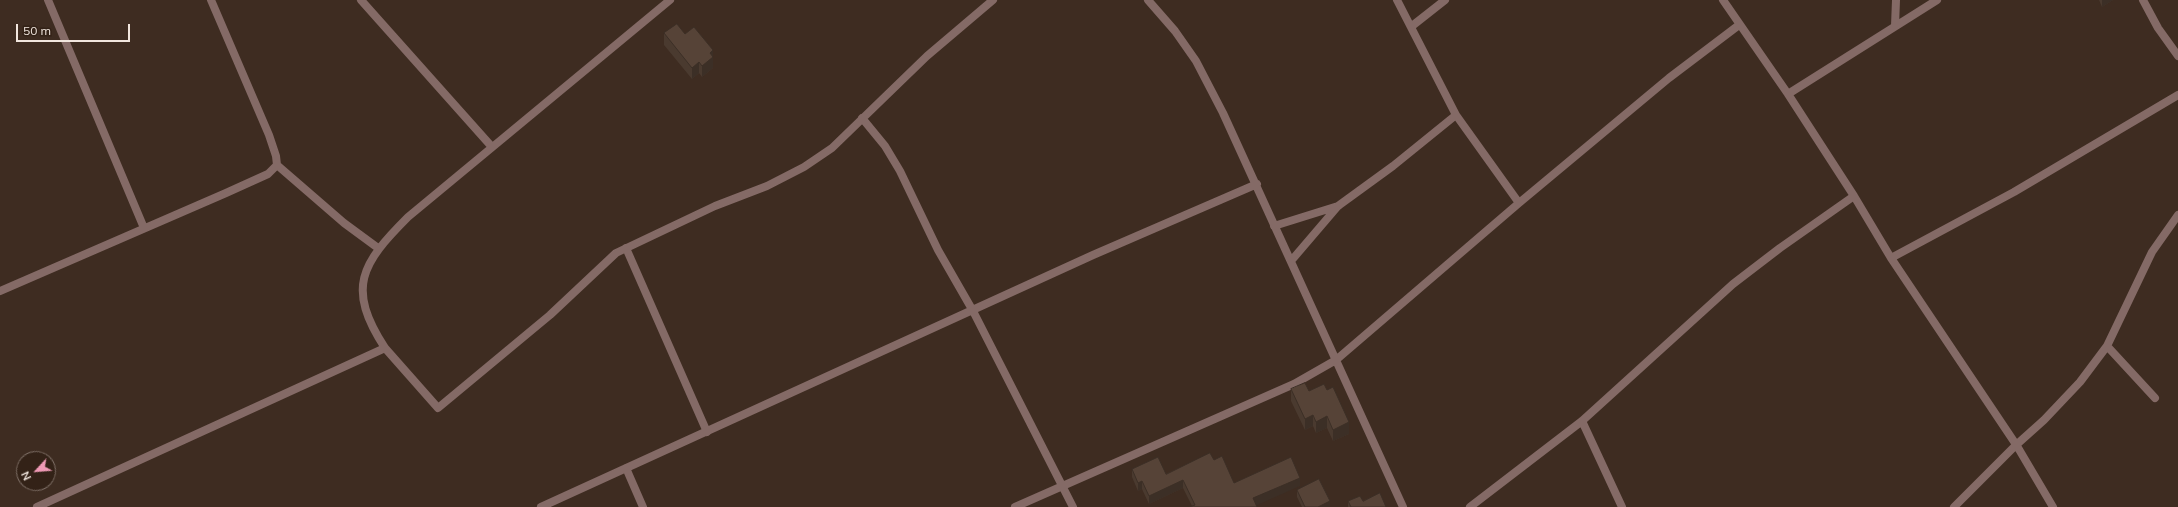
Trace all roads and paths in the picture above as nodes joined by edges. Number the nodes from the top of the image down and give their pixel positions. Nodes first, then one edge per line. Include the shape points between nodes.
1 (48, 0) edge
2 (212, 0) edge
3 (361, 0) edge
4 (670, 0) edge
5 (993, 0) edge
6 (1148, 0) edge
7 (1397, 0) edge
8 (1445, 0) edge
9 (1723, 0) edge
10 (1896, 0) edge
11 (1937, 0) edge
12 (2143, 0) edge
13 (1739, 25) junction
14 (1412, 26) junction
15 (1895, 26) junction
16 (2178, 56) edge
17 (1788, 94) junction
18 (2178, 95) edge
19 (1456, 115) junction
20 (862, 118) junction
21 (492, 147) junction
22 (277, 165) junction
23 (1257, 184) junction
24 (1854, 196) junction
25 (1519, 203) junction
26 (1338, 206) junction
27 (2178, 216) edge
28 (1274, 226) junction
29 (144, 228) junction
30 (378, 248) junction
31 (626, 248) junction
32 (1891, 258) junction
33 (1291, 261) junction
34 (0, 291) edge
35 (973, 312) junction
36 (2107, 346) junction
37 (385, 348) junction
38 (1336, 360) junction
39 (2155, 398) dead end
40 (1582, 420) junction
41 (707, 432) junction
42 (2015, 446) junction
43 (626, 468) junction
44 (1063, 485) junction
45 (37, 507) edge
46 (541, 507) edge
47 (643, 507) edge
48 (1015, 507) edge
49 (1073, 507) edge
50 (1403, 507) edge
51 (1470, 507) edge
52 (1622, 507) edge
53 (1954, 507) edge
54 (2052, 507) edge

1 - 29 street
2 - 22 street via 269,135
3 - 21 street
4 - 21 street
5 - 20 street via 927,56
6 - 23 street via 1175,31 1196,61
7 - 14 street
8 - 14 street
9 - 13 street
10 - 15 street
11 - 15 street
12 - 16 street via 2158,28
13 - 17 street
13 - 25 street via 1669,78
14 - 19 street
15 - 17 street
17 - 24 street
18 - 32 street via 2014,192
19 - 25 street
19 - 26 street
20 - 31 street via 832,148 804,167
20 - 35 street via 885,146 900,171 938,250
21 - 30 street via 408,217
22 - 29 street via 268,174
22 - 30 street via 344,223
23 - 28 street
23 - 35 street via 1093,255
24 - 32 street
24 - 40 street via 1733,284
25 - 38 street
26 - 28 street
26 - 33 street
27 - 36 street via 2152,252
28 - 33 street
29 - 34 street
30 - 37 street via 367,268 362,286 364,308 372,328
31 - 37 street via 438,408
31 - 41 street
32 - 42 street
33 - 38 street
35 - 41 street
35 - 44 street
36 - 39 street
36 - 42 street via 2080,382
37 - 45 street
38 - 44 street via 1294,384
38 - 50 street
40 - 51 street
40 - 52 street
41 - 43 street
42 - 53 street
42 - 54 street via 2018,446
43 - 46 street
43 - 47 street
44 - 48 street
44 - 49 street

